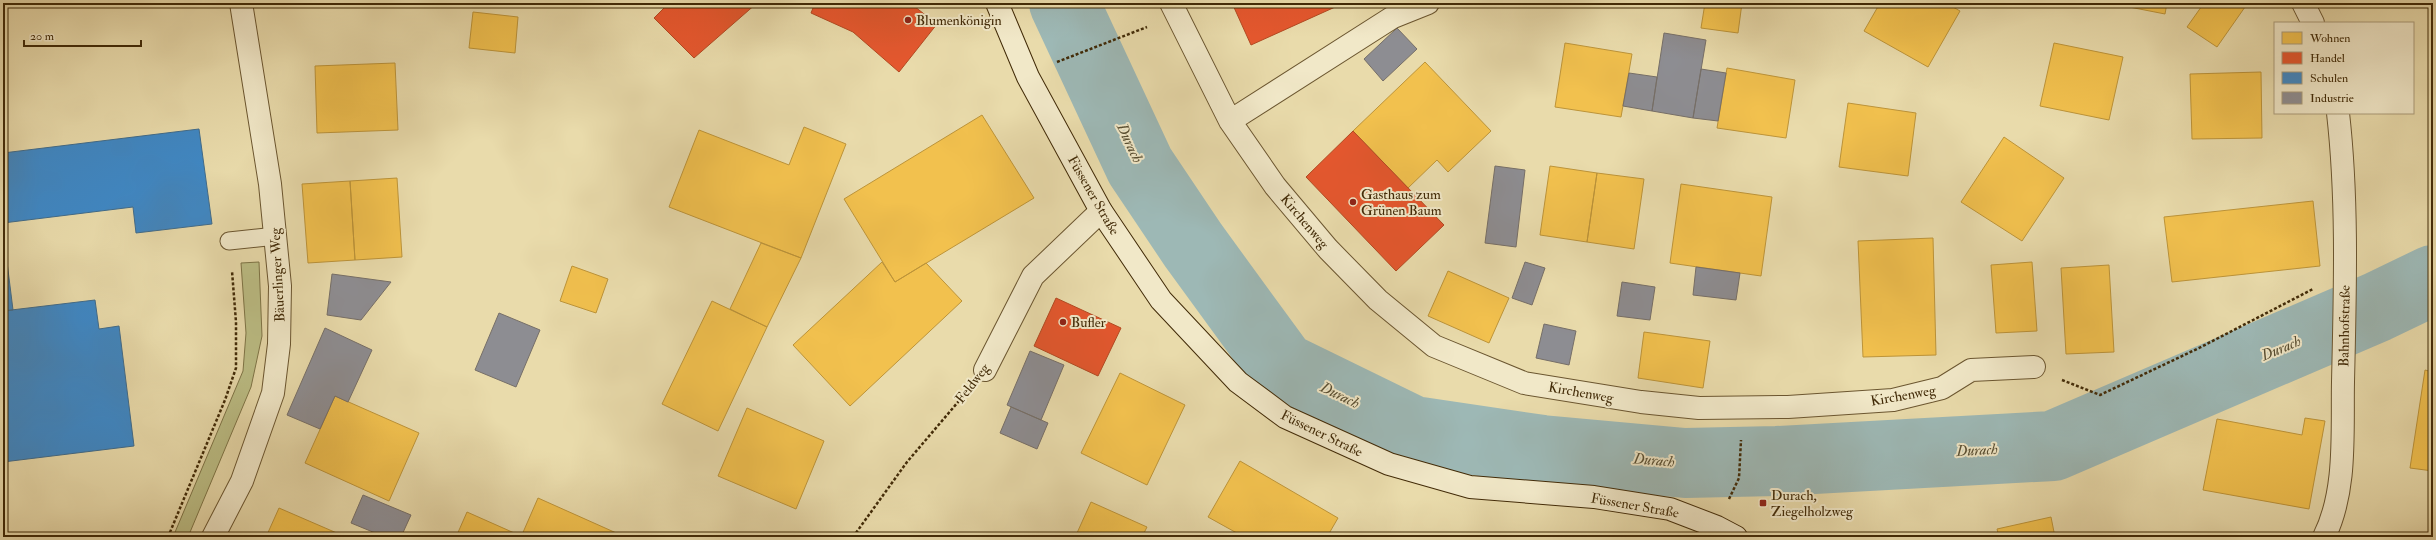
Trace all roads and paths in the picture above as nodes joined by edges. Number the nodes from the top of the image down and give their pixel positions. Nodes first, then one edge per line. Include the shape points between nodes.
1 (241, 3) edge
2 (997, 3) edge
3 (1428, 3) edge
4 (2303, 3) edge
5 (1174, 8) edge
6 (2312, 22) edge
7 (1052, 64) dead end
8 (2338, 114) edge
9 (1230, 121) junction
10 (1101, 211) junction
11 (276, 236) junction
12 (229, 241) joint
13 (2344, 274) junction
14 (2034, 367) joint
15 (985, 370) joint
16 (1741, 442) dead end
17 (1739, 478) dead end
18 (168, 537) edge
19 (213, 537) edge
20 (852, 537) edge
21 (1736, 537) edge
22 (2324, 537) edge

1 - 11 street, Bäuerlinger Weg
2 - 10 street, Füssener Straße via 1028,77
3 - 9 street via 1393,17
4 - 6 street
5 - 7 path via 1111,42
5 - 9 street, Kirchenweg
8 - 13 street, Bahnhofstraße
9 - 14 street, Kirchenweg via 1275,186 1328,249 1378,300 1434,346 1524,383 1640,402 1699,408 1788,407 1893,400 1942,388 1971,370
10 - 15 street, Feldweg via 1032,276
10 - 21 street, Füssener Straße via 1161,300 1238,382 1285,418 1389,464 1470,487 1594,497 1670,509
11 - 12 lane
11 - 19 street, Bäuerlinger Weg via 280,286 279,344 273,393 242,481
12 - 18 path via 236,322 236,368
13 - 14 path via 2100,395
13 - 22 street, Bahnhofstraße via 2341,474 2330,525
15 - 20 path, Feldweg via 907,462
16 - 17 path

